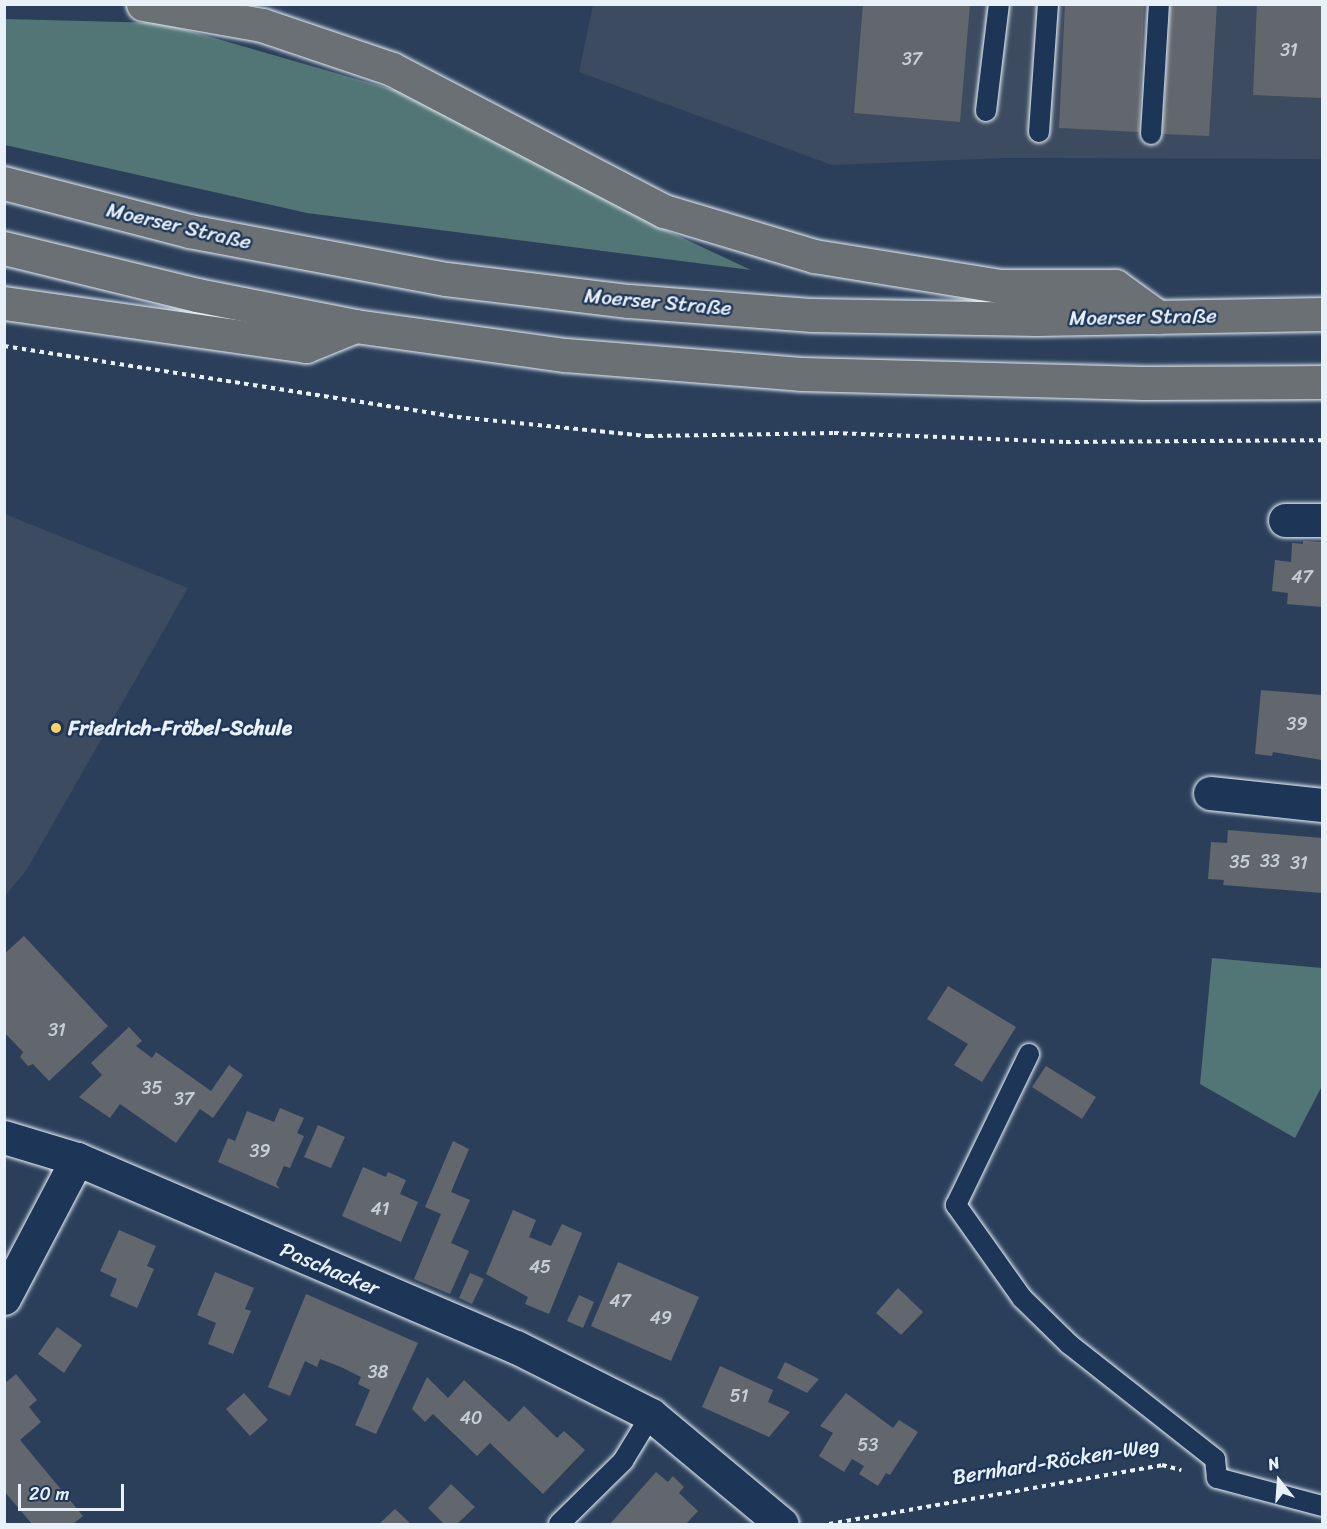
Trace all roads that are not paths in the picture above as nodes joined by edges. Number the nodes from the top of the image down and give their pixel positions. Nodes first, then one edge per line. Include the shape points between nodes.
1 (143, 4) edge
2 (999, 4) edge
3 (1048, 4) edge
4 (1160, 4) edge
5 (986, 111) dead end
6 (1040, 132) dead end
7 (1151, 134) dead end
8 (4, 183) edge
9 (4, 249) edge
10 (4, 303) edge
11 (1323, 314) edge
12 (1158, 317) junction
13 (355, 326) junction
14 (1323, 382) edge
15 (1285, 520) dead end
16 (1323, 520) edge
17 (1210, 793) dead end
18 (1323, 805) edge
19 (1029, 1054) dead end
20 (4, 1137) edge
21 (77, 1159) junction
22 (4, 1298) edge
23 (651, 1415) junction
24 (1323, 1506) edge
25 (559, 1524) edge
26 (782, 1524) edge

1 - 12 highway via 262,25 392,69 664,211 814,256 999,286 1115,286
2 - 5 lane
3 - 6 lane
4 - 7 lane
8 - 12 highway, Moerser Straße via 189,231 446,279 629,301 812,315
9 - 13 highway via 197,295
10 - 13 highway via 306,346
11 - 12 highway, Moerser Straße
13 - 14 highway via 566,355 802,374 1144,383
15 - 16 street
17 - 18 street
19 - 24 lane via 956,1205 1022,1298 1069,1344 1215,1459 1217,1478
20 - 21 street, Paschacker
21 - 22 street
21 - 23 street, Paschacker via 174,1204 516,1347
23 - 25 lane via 623,1461
23 - 26 street, Paschacker

